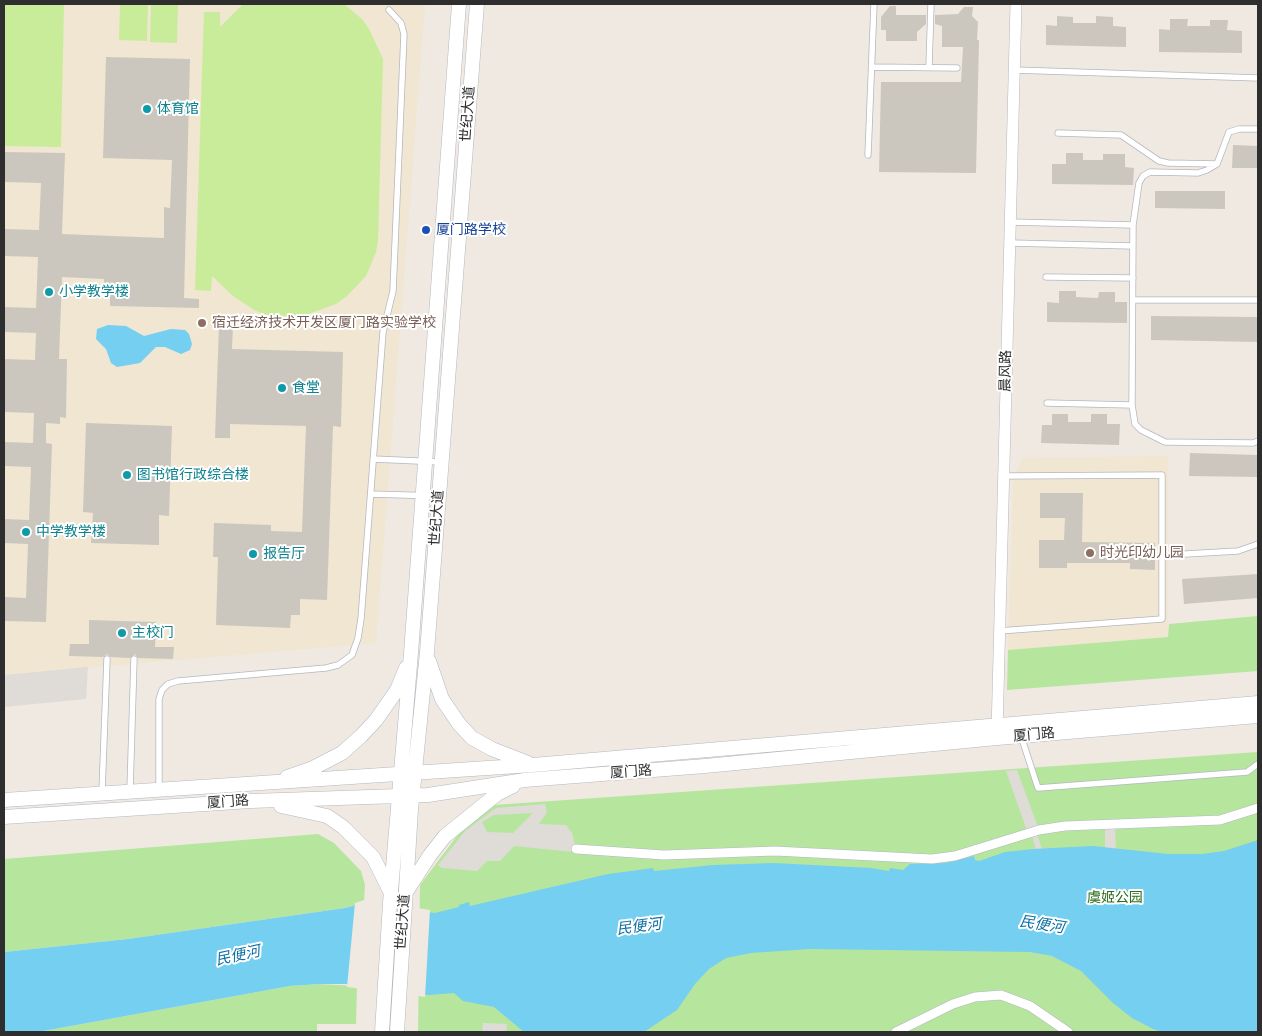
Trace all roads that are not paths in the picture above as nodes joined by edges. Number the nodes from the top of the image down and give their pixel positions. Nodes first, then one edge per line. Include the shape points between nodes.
1 (459, 4) edge
2 (477, 4) edge
3 (874, 4) edge
4 (931, 4) edge
5 (1016, 4) edge
6 (389, 10) dead end
7 (872, 66) junction
8 (929, 67) junction
9 (957, 68) dead end
10 (1014, 70) junction
11 (1258, 78) edge
12 (1258, 130) edge
13 (1058, 133) dead end
14 (868, 155) dead end
15 (1217, 164) junction
16 (1010, 222) junction
17 (1134, 225) junction
18 (1010, 243) junction
19 (1133, 246) junction
20 (1046, 277) dead end
21 (1133, 278) junction
22 (1133, 300) junction
23 (1256, 300) dead end
24 (1047, 403) dead end
25 (1132, 405) junction
26 (1258, 441) edge
27 (373, 459) junction
28 (426, 461) junction
29 (441, 462) junction
30 (1004, 476) junction
31 (370, 494) junction
32 (423, 496) junction
33 (439, 496) junction
34 (1258, 544) edge
35 (1186, 554) dead end
36 (1000, 631) junction
37 (427, 652) junction
38 (411, 653) junction
39 (107, 658) dead end
40 (134, 659) dead end
41 (1258, 703) edge
42 (1258, 716) edge
43 (1258, 725) edge
44 (997, 731) junction
45 (1020, 736) junction
46 (1258, 764) edge
47 (533, 765) junction
48 (407, 774) junction
49 (526, 780) junction
50 (266, 784) junction
51 (159, 791) junction
52 (130, 793) junction
53 (102, 794) junction
54 (405, 796) junction
55 (4, 800) edge
56 (251, 801) junction
57 (1258, 808) edge
58 (4, 817) edge
59 (576, 849) dead end
60 (397, 899) junction
61 (382, 1032) edge
62 (397, 1032) edge
63 (896, 1032) edge
64 (1068, 1032) edge

1 - 28 street, 世纪大道
2 - 29 street, 世纪大道
3 - 7 lane
4 - 8 lane
5 - 10 street, 晨风路
6 - 27 lane via 401,23 404,55 393,291 383,332
7 - 8 lane
7 - 14 lane
8 - 9 lane
10 - 11 lane
10 - 16 street, 晨风路
12 - 15 lane via 1230,132
13 - 15 lane via 1121,135 1168,163
15 - 17 lane via 1198,173 1150,172 1143,176 1139,183
16 - 17 lane
16 - 18 street, 晨风路
17 - 19 lane
18 - 19 lane
18 - 30 street, 晨风路
19 - 21 lane
20 - 21 lane
21 - 22 lane
22 - 23 lane
22 - 25 lane
24 - 25 lane
25 - 26 lane via 1135,424 1165,442
27 - 28 lane
27 - 31 lane
28 - 29 lane
28 - 32 street, 世纪大道
29 - 33 street, 世纪大道
30 - 36 street, 晨风路
30 - 36 lane via 1162,475 1162,618
31 - 32 lane
31 - 51 lane via 361,618 352,655 338,665 326,668 168,684 159,699
32 - 33 lane
32 - 38 street, 世纪大道
33 - 37 street, 世纪大道
34 - 35 lane via 1238,551
36 - 44 street, 晨风路
37 - 47 street via 438,690 459,724 472,738
37 - 48 street, 世纪大道
38 - 48 street, 世纪大道
38 - 50 street via 397,690 376,720 349,747 313,768
39 - 53 lane
40 - 52 lane
41 - 44 street, 厦门路
42 - 43 lane
42 - 45 street, 厦门路
44 - 45 street, 厦门路
44 - 47 street, 厦门路
44 - 49 street, 厦门路 via 705,766
45 - 46 lane via 1038,788 1247,772
47 - 48 street, 厦门路
48 - 50 street, 厦门路
48 - 54 street, 世纪大道
49 - 54 street, 厦门路
49 - 60 street via 496,794 446,836
50 - 51 street, 厦门路
51 - 52 street, 厦门路
52 - 53 street, 厦门路
53 - 55 street, 厦门路
54 - 56 street, 厦门路
54 - 60 street, 世纪大道
56 - 58 street, 厦门路
56 - 60 street via 327,816 373,857
57 - 59 street via 1220,820 1065,826 1039,830 955,856 932,859 775,852 664,855
60 - 61 street, 世纪大道 via 382,1000
60 - 62 street, 世纪大道
63 - 64 street via 953,1004 975,997 1000,995 1030,1006

